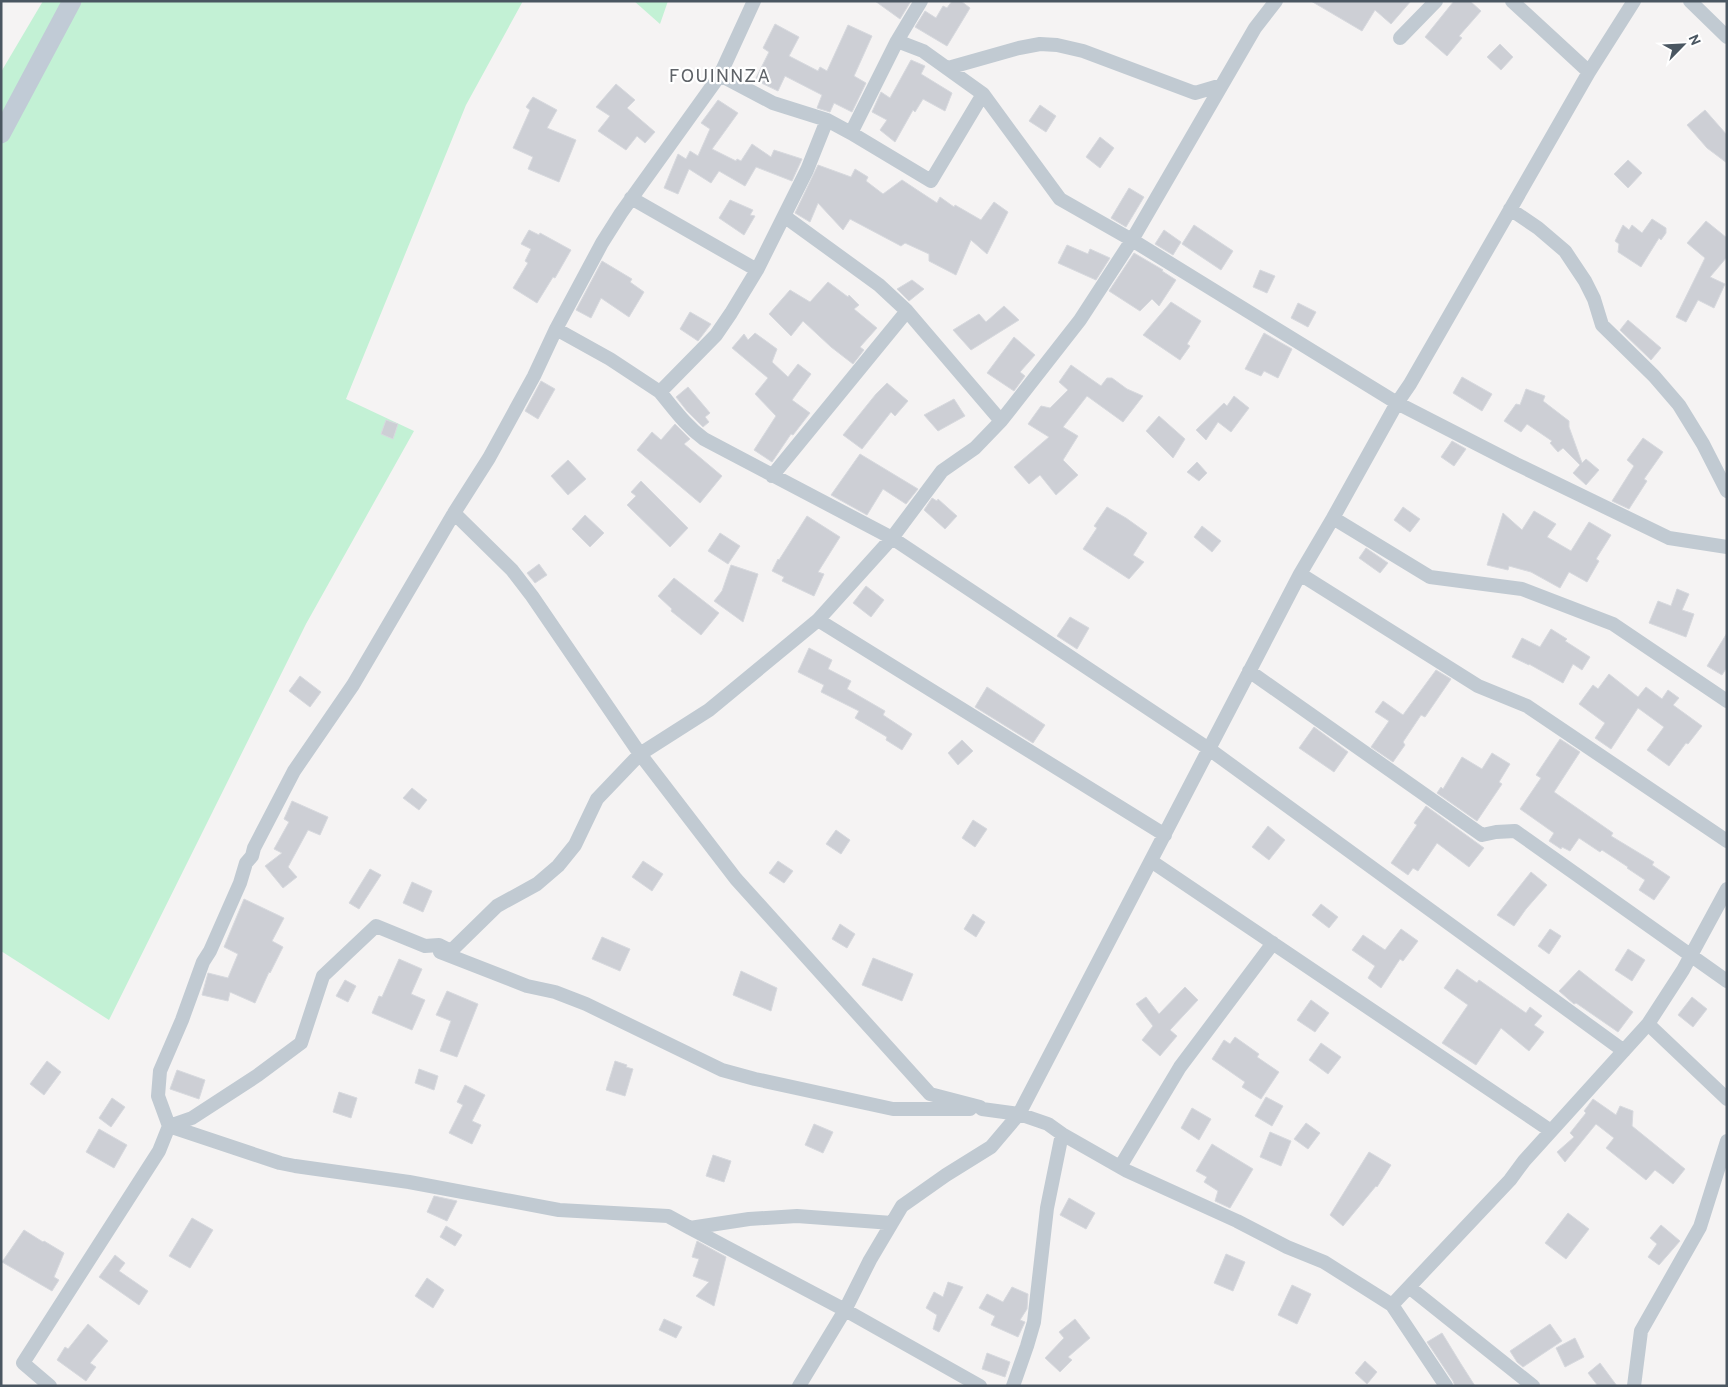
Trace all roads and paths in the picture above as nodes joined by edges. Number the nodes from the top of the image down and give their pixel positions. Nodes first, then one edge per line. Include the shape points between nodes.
1 (72, 1) edge
2 (754, 1) edge
3 (921, 1) edge
4 (1276, 1) edge
5 (1436, 1) edge
6 (1512, 1) edge
7 (1634, 1) edge
8 (1690, 1) edge
9 (1727, 37) edge
10 (1400, 38) dead end
11 (897, 41) junction
12 (948, 68) junction
13 (1589, 72) junction
14 (720, 75) junction
15 (1222, 85) junction
16 (983, 94) junction
17 (827, 120) junction
18 (851, 133) junction
19 (1, 134) edge
20 (631, 198) junction
21 (1510, 209) junction
22 (784, 216) junction
23 (1132, 240) junction
24 (757, 270) junction
25 (908, 311) junction
26 (556, 329) junction
27 (660, 392) junction
28 (1397, 403) junction
29 (1002, 421) junction
30 (772, 476) junction
31 (1727, 491) edge
32 (454, 513) junction
33 (1334, 518) junction
34 (892, 538) junction
35 (1727, 547) edge
36 (1300, 574) junction
37 (818, 620) junction
38 (1249, 671) junction
39 (1727, 701) edge
40 (1209, 749) junction
41 (640, 754) junction
42 (1165, 835) junction
43 (1727, 841) edge
44 (1151, 861) junction
45 (1727, 889) edge
46 (1273, 944) junction
47 (425, 946) junction
48 (1691, 955) junction
49 (1727, 981) edge
50 (1648, 1024) junction
51 (1624, 1051) junction
52 (1727, 1098) edge
53 (982, 1109) junction
54 (1019, 1114) junction
55 (169, 1126) junction
56 (1551, 1131) junction
57 (1062, 1134) junction
58 (1727, 1141) edge
59 (1120, 1167) junction
60 (892, 1223) junction
61 (690, 1228) junction
62 (1409, 1287) junction
63 (1392, 1305) junction
64 (845, 1310) junction
65 (50, 1386) edge
66 (799, 1386) edge
67 (980, 1386) edge
68 (1012, 1386) edge
69 (1446, 1386) edge
70 (1533, 1386) edge
71 (1634, 1386) edge

1 - 19 main road
2 - 14 street
3 - 11 street
4 - 15 street via 1255,28
5 - 10 street
6 - 13 street
7 - 13 street
8 - 9 street
11 - 12 street via 922,51
11 - 18 street
12 - 15 street via 1040,44 1083,51 1195,93
12 - 16 street
13 - 21 street
14 - 17 street via 772,103
14 - 20 street
15 - 23 street
16 - 18 street via 931,181
16 - 23 street via 1060,199
17 - 18 street
17 - 22 street
20 - 24 street
20 - 26 street via 602,243
21 - 28 street
21 - 31 street via 1565,251 1594,299 1602,325 1679,405
22 - 24 street
22 - 25 street via 879,285
23 - 28 street
23 - 29 street via 1080,320
24 - 27 street via 716,335
25 - 29 street
25 - 30 street
26 - 27 street
26 - 32 street via 489,458
27 - 30 street via 681,419 704,439
28 - 33 street
28 - 35 street via 1669,538
29 - 34 street via 975,448 942,471
30 - 34 street
32 - 41 street via 512,570
32 - 55 street via 353,685 294,771 246,863 160,1071 158,1096
33 - 36 street
33 - 39 street via 1430,577 1522,589 1613,624
34 - 37 street
34 - 40 street
36 - 38 street
36 - 43 street via 1478,686 1527,706
37 - 41 street via 709,710
37 - 42 street
38 - 40 street
38 - 48 street via 1482,835 1515,831
40 - 42 street
40 - 51 street
41 - 47 street via 597,799 575,845 558,866 536,884 497,906 450,950 439,945
41 - 53 street via 736,879 930,1094
42 - 44 street
44 - 46 street
44 - 54 street
45 - 48 street
46 - 56 street
46 - 59 street via 1180,1067
47 - 53 street via 527,986 586,1004 722,1070 893,1109
47 - 55 street via 376,926 323,976 301,1043 192,1118
48 - 49 street
48 - 50 street
50 - 51 street
50 - 52 street
51 - 56 street
53 - 54 street
54 - 57 street via 1048,1124
54 - 60 street via 991,1147 902,1206
55 - 61 street via 304,1168 409,1182 559,1210 668,1216
55 - 65 street via 150,1165 23,1363
56 - 62 street via 1510,1180
57 - 59 street
57 - 68 street via 1047,1208 1034,1322
58 - 71 street via 1700,1227 1640,1331
59 - 63 street via 1324,1262
60 - 61 street via 798,1216
60 - 64 street
61 - 64 street
62 - 63 street
62 - 70 street
63 - 69 street
64 - 66 street
64 - 67 street

